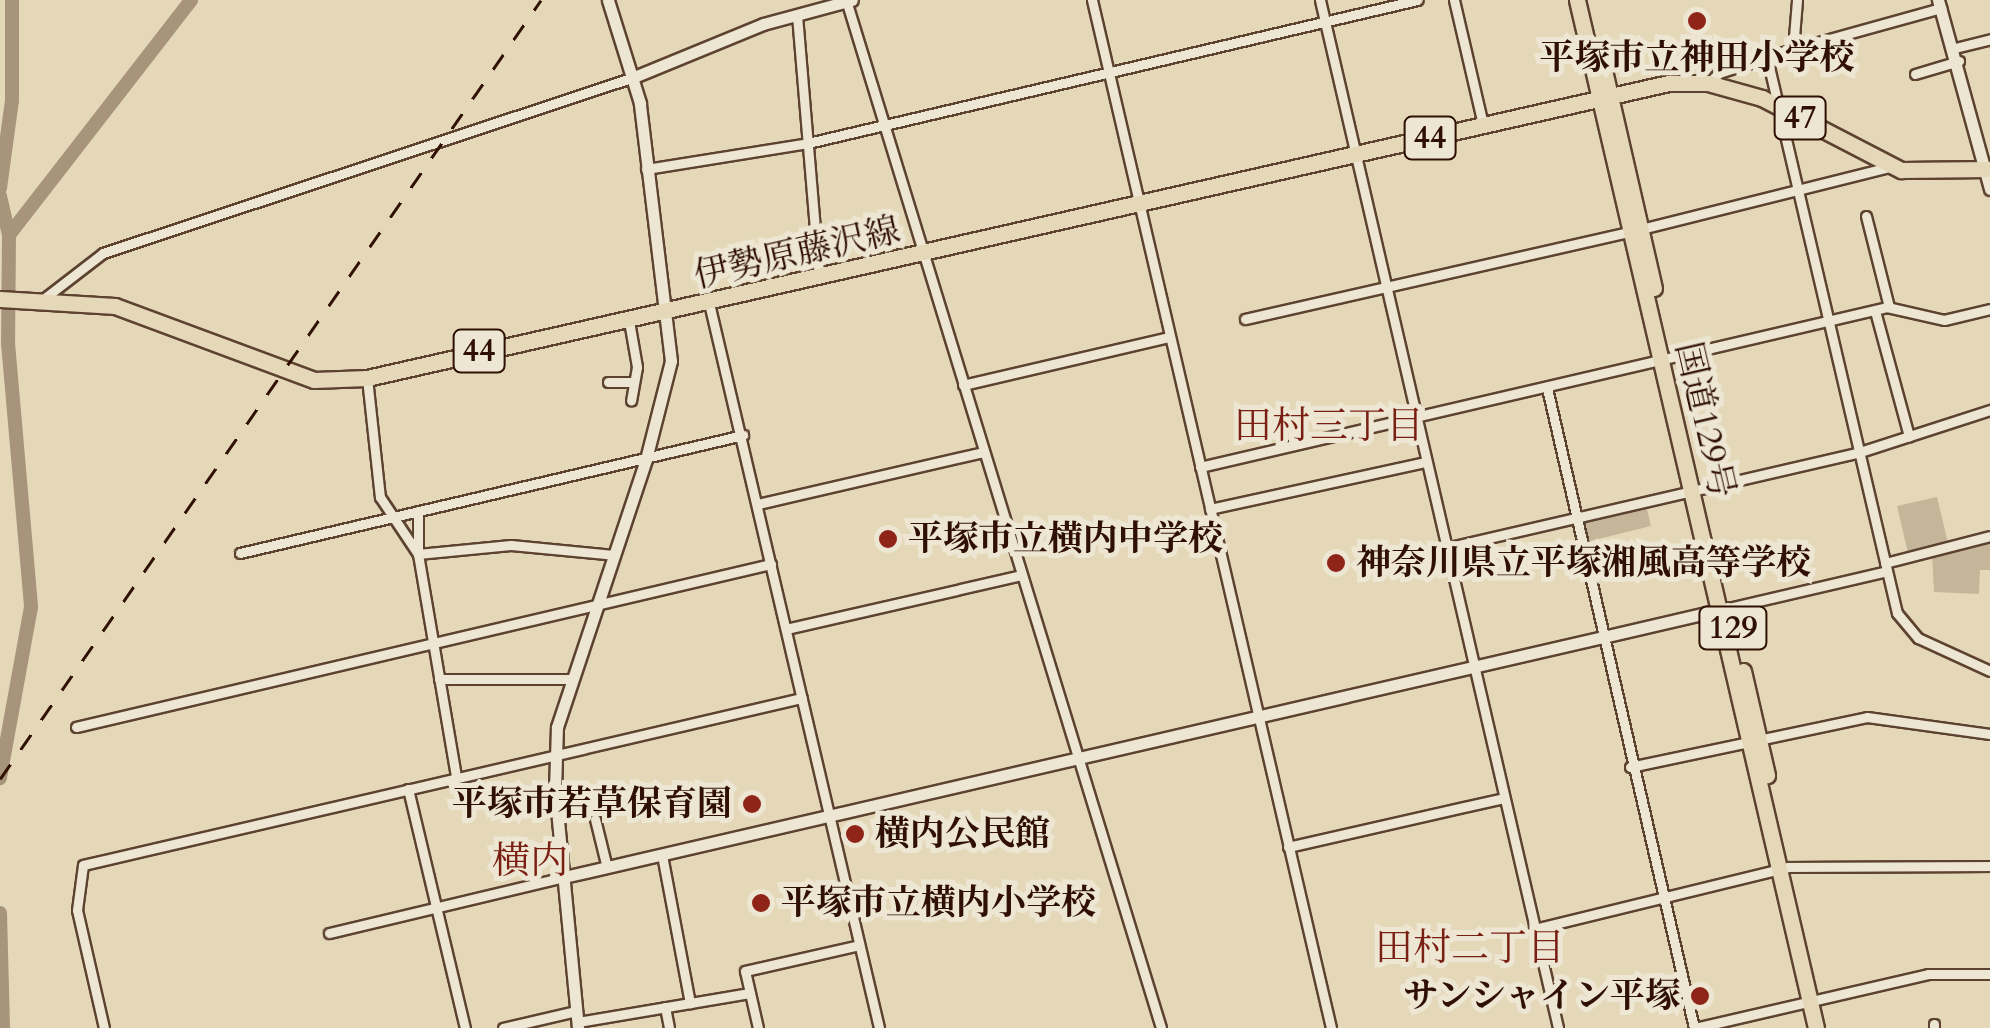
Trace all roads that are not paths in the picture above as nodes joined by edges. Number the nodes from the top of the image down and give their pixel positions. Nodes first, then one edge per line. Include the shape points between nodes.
1 (608, 0) edge
2 (1092, 0) edge
3 (1320, 0) edge
4 (1417, 0) edge
5 (1454, 0) edge
6 (1577, 0) edge
7 (1587, 0) edge
8 (1797, 0) edge
9 (848, 1) edge
10 (1939, 4) edge
11 (797, 15) junction
12 (1325, 22) junction
13 (1990, 38) edge
14 (1954, 48) junction
15 (1793, 49) junction
16 (1768, 58) junction
17 (1959, 61) junction
18 (1109, 71) junction
19 (1915, 74) dead end
20 (634, 76) junction
21 (1708, 83) junction
22 (1604, 96) junction
23 (1780, 106) junction
24 (884, 124) junction
25 (1484, 125) junction
26 (808, 142) junction
27 (1355, 156) junction
28 (1889, 167) junction
29 (646, 168) junction
30 (1988, 170) edge
31 (1990, 189) edge
32 (1800, 192) junction
33 (1142, 205) junction
34 (1866, 216) dead end
35 (1636, 230) junction
36 (923, 256) junction
37 (819, 278) junction
38 (1386, 287) junction
39 (0, 299) edge
40 (42, 300) junction
41 (710, 302) junction
42 (1889, 307) junction
43 (1990, 309) edge
44 (1875, 311) junction
45 (666, 314) junction
46 (1245, 320) dead end
47 (629, 321) junction
48 (1830, 322) junction
49 (1170, 336) junction
50 (1666, 361) junction
51 (368, 378) junction
52 (608, 382) dead end
53 (634, 382) junction
54 (964, 385) junction
55 (1547, 388) junction
56 (630, 400) dead end
57 (1990, 410) edge
58 (1416, 420) junction
59 (743, 436) junction
60 (1909, 436) junction
61 (984, 452) junction
62 (1860, 452) junction
63 (646, 458) junction
64 (1426, 462) junction
65 (1200, 467) junction
66 (1696, 490) junction
67 (758, 504) junction
68 (1210, 509) junction
69 (418, 511) junction
70 (389, 516) junction
71 (1576, 518) junction
72 (1990, 536) edge
73 (1445, 548) junction
74 (240, 553) dead end
75 (418, 554) junction
76 (614, 555) junction
77 (772, 564) junction
78 (1886, 567) junction
79 (1022, 575) junction
80 (597, 606) junction
81 (1723, 609) junction
82 (786, 629) junction
83 (1602, 636) junction
84 (434, 646) junction
85 (1472, 666) junction
86 (1990, 671) edge
87 (439, 679) junction
88 (571, 680) junction
89 (802, 698) junction
90 (1259, 714) junction
91 (76, 727) dead end
92 (1990, 734) edge
93 (1754, 739) junction
94 (555, 754) junction
95 (1078, 758) junction
96 (1630, 767) junction
97 (456, 777) junction
98 (408, 788) junction
99 (1503, 798) junction
100 (830, 816) junction
101 (596, 819) dead end
102 (1288, 847) junction
103 (662, 855) junction
104 (1990, 866) edge
105 (607, 868) junction
106 (1783, 868) junction
107 (564, 877) junction
108 (1662, 896) junction
109 (437, 907) junction
110 (1534, 929) junction
111 (329, 932) dead end
112 (859, 945) junction
113 (1990, 974) edge
114 (750, 994) junction
115 (1814, 1001) junction
116 (690, 1003) junction
117 (666, 1007) junction
118 (577, 1020) edge
119 (104, 1028) edge
120 (465, 1028) edge
121 (502, 1028) edge
122 (668, 1028) edge
123 (758, 1028) edge
124 (879, 1028) edge
125 (1161, 1028) edge
126 (1331, 1028) edge
127 (1558, 1028) edge
128 (1695, 1028) edge
129 (1816, 1028) edge
130 (1826, 1028) edge

1 - 20 street
2 - 18 street
3 - 12 street
4 - 12 street
5 - 25 street
6 - 22 main road, 国道129号 / 129
7 - 22 main road, 国道129号 / 129
8 - 15 street
9 - 11 street
9 - 24 street
10 - 14 street
10 - 15 street
11 - 20 street
11 - 26 street
12 - 18 street
12 - 27 street
13 - 14 street
14 - 17 street
15 - 16 street
16 - 21 street via 1719,72
16 - 23 street
17 - 19 street
17 - 30 street
18 - 24 street
18 - 33 street
20 - 29 street
20 - 40 street via 103,253
21 - 22 main road, 47
21 - 23 main road, 47
22 - 25 main road, 伊勢原藤沢線 / 44
22 - 35 main road, 国道129号 / 129
23 - 28 main road, 47
23 - 32 street
24 - 26 street
24 - 36 street
25 - 27 main road, 伊勢原藤沢線 / 44
26 - 29 street
26 - 37 street
27 - 33 main road, 伊勢原藤沢線 / 44
27 - 38 street
28 - 30 main road, 47
28 - 32 street
29 - 45 street
30 - 31 street
32 - 35 street
32 - 48 street
33 - 36 main road, 伊勢原藤沢線 / 44
33 - 49 street
34 - 42 street
35 - 38 street
35 - 50 main road, 国道129号 / 129
36 - 37 main road, 伊勢原藤沢線 / 44
36 - 54 street
37 - 41 main road, 伊勢原藤沢線 / 44
38 - 46 street
38 - 58 street
39 - 40 main road, 伊勢原藤沢線 / 44
40 - 51 main road, 伊勢原藤沢線 / 44 via 115,306 314,380
41 - 45 main road, 伊勢原藤沢線 / 44
41 - 59 street
42 - 43 street via 1944,320
42 - 44 street
44 - 48 street
44 - 60 street
45 - 47 main road, 伊勢原藤沢線 / 44
45 - 63 street via 670,361
47 - 51 main road, 伊勢原藤沢線 / 44
47 - 53 street
48 - 50 street
48 - 62 street
49 - 54 street
49 - 65 street
50 - 55 street
50 - 66 main road, 国道129号 / 129
51 - 70 street via 380,497
52 - 53 street
53 - 56 street
54 - 61 street
55 - 58 street
55 - 71 street
57 - 60 street
58 - 64 street
58 - 65 street
59 - 63 street
59 - 67 street
60 - 62 street
61 - 67 street
61 - 79 street
62 - 66 street
62 - 78 street
63 - 69 street
63 - 76 street
64 - 68 street
64 - 73 street
65 - 68 street
66 - 71 street
66 - 81 main road, 国道129号 / 129
67 - 77 street
68 - 90 street
69 - 70 street
69 - 75 street
70 - 74 street
70 - 75 street
71 - 73 street
71 - 83 street
72 - 78 street
73 - 85 street
75 - 76 street via 511,545
75 - 84 street
76 - 80 street
77 - 80 street
77 - 82 street
78 - 81 street
78 - 86 street via 1908,630
79 - 82 street
79 - 95 street
80 - 84 street
80 - 88 street
81 - 83 street
81 - 93 main road, 国道129号 / 129
82 - 89 street
83 - 85 street
83 - 96 street
84 - 87 street
84 - 91 street
85 - 90 street
85 - 99 street
87 - 88 street
87 - 97 street
88 - 94 street
89 - 94 street
89 - 100 street
90 - 95 street
90 - 102 street
92 - 93 street via 1866,717
93 - 96 street
93 - 106 main road, 国道129号 / 129
94 - 97 street
94 - 107 street
95 - 100 street
95 - 125 street
96 - 108 street
97 - 98 street
98 - 109 street
98 - 119 street via 83,865 77,910
99 - 102 street
99 - 110 street
100 - 103 street
100 - 112 street
101 - 105 street
102 - 126 street
103 - 105 street
103 - 116 street
104 - 106 street
105 - 107 street
106 - 108 street
106 - 115 main road, 国道129号 / 129
107 - 109 street
107 - 118 street
108 - 110 street
108 - 128 street
109 - 111 street
109 - 120 street
110 - 127 street
112 - 114 street via 744,971
112 - 124 street
113 - 115 street via 1928,974
114 - 116 street
114 - 123 street
115 - 128 street
115 - 129 main road, 国道129号 / 129
115 - 130 main road, 国道129号 / 129
116 - 117 street
117 - 118 street
117 - 122 street
118 - 121 street

